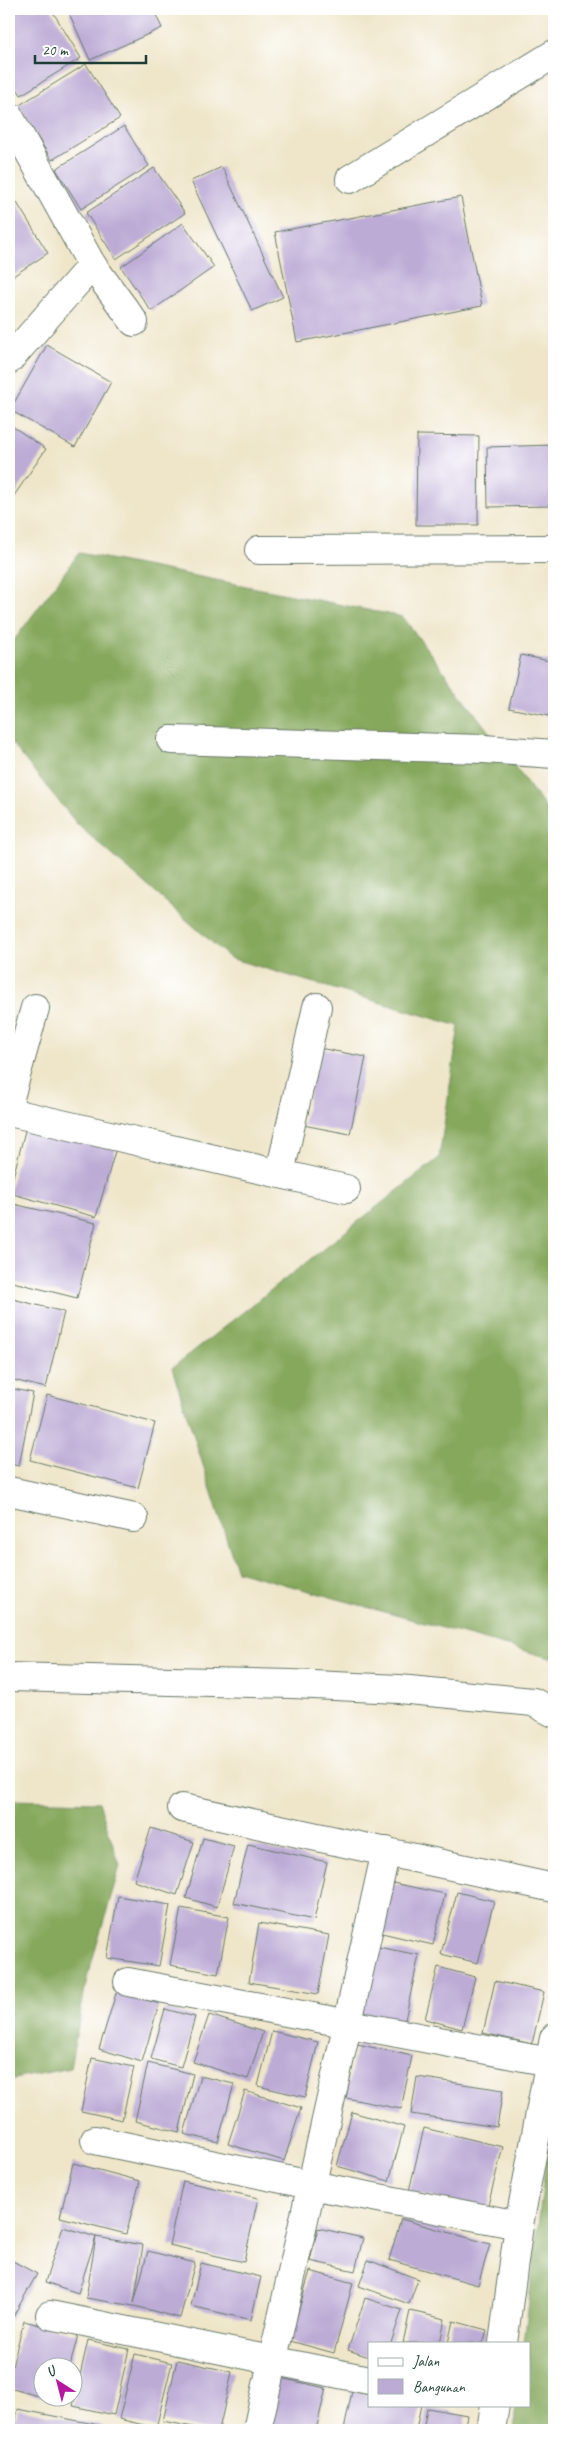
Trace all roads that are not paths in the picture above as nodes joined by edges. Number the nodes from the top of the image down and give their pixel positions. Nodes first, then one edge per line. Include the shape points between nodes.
1 (554, 54) edge
2 (9, 116) edge
3 (350, 179) dead end
4 (92, 265) junction
5 (134, 322) dead end
6 (9, 360) edge
7 (554, 549) edge
8 (259, 550) dead end
9 (171, 740) dead end
10 (554, 754) edge
11 (316, 1007) dead end
12 (35, 1008) dead end
13 (9, 1101) edge
14 (9, 1112) edge
15 (280, 1173) junction
16 (346, 1189) dead end
17 (9, 1491) edge
18 (134, 1518) dead end
19 (9, 1678) edge
20 (554, 1712) edge
21 (182, 1808) dead end
22 (386, 1851) junction
23 (554, 1888) edge
24 (128, 1982) dead end
25 (348, 2023) junction
26 (552, 2050) edge
27 (95, 2140) dead end
28 (311, 2185) junction
29 (519, 2225) junction
30 (50, 2314) dead end
31 (503, 2342) edge
32 (272, 2359) junction
33 (368, 2380) edge
34 (256, 2430) edge

1 - 3 street
2 - 4 street
4 - 5 street
4 - 6 street
7 - 8 street
9 - 10 street
11 - 15 street
12 - 13 street
14 - 15 street
15 - 16 street
17 - 18 street
19 - 20 street via 398,1689 533,1702
21 - 22 street
22 - 23 street
22 - 25 street
24 - 25 street
25 - 26 street
25 - 28 street
26 - 29 street
27 - 28 street
28 - 29 street
28 - 32 street
29 - 31 street
30 - 32 street
32 - 33 street
32 - 34 street

